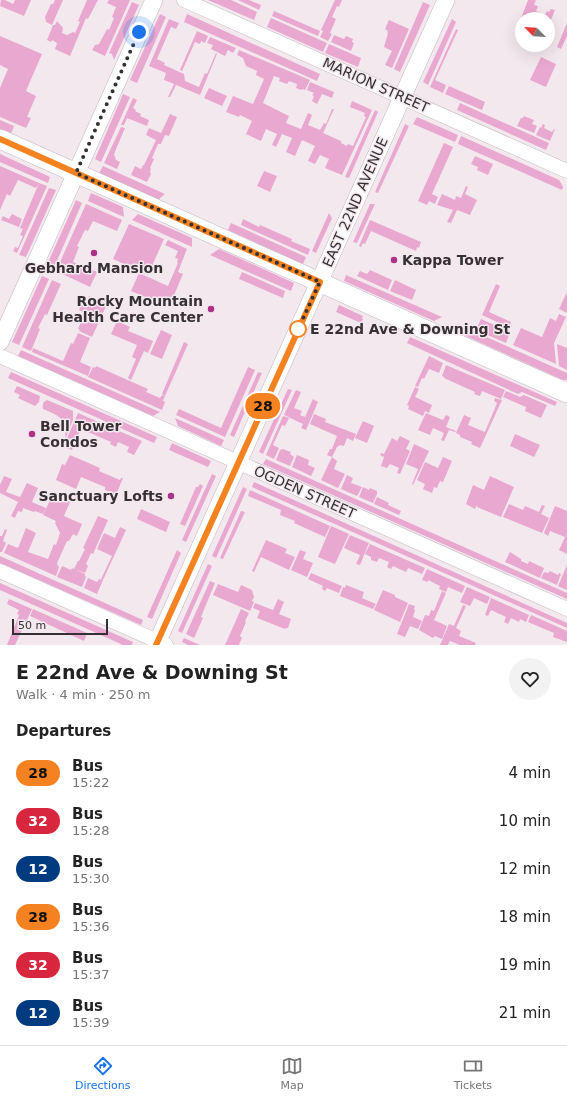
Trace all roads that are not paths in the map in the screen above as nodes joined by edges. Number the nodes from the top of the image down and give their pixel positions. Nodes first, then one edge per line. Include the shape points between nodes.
1 (154, 0) edge
2 (184, 0) edge
3 (446, 0) edge
4 (402, 97) junction
5 (0, 139) edge
6 (567, 171) edge
7 (76, 173) junction
8 (320, 282) junction
9 (0, 342) edge
10 (0, 356) edge
11 (567, 393) edge
12 (238, 462) junction
13 (0, 571) edge
14 (567, 609) edge
15 (160, 644) edge

1 - 7 street
2 - 4 street, MARION STREET
3 - 4 street, EAST 22ND AVENUE
4 - 6 street, MARION STREET
4 - 8 street, EAST 22ND AVENUE
5 - 7 main road
7 - 8 main road
7 - 9 street
8 - 11 main road
8 - 12 street, EAST 22ND AVENUE
10 - 12 street, OGDEN STREET
12 - 14 street, OGDEN STREET
12 - 15 street, EAST 22ND AVENUE
13 - 15 street

